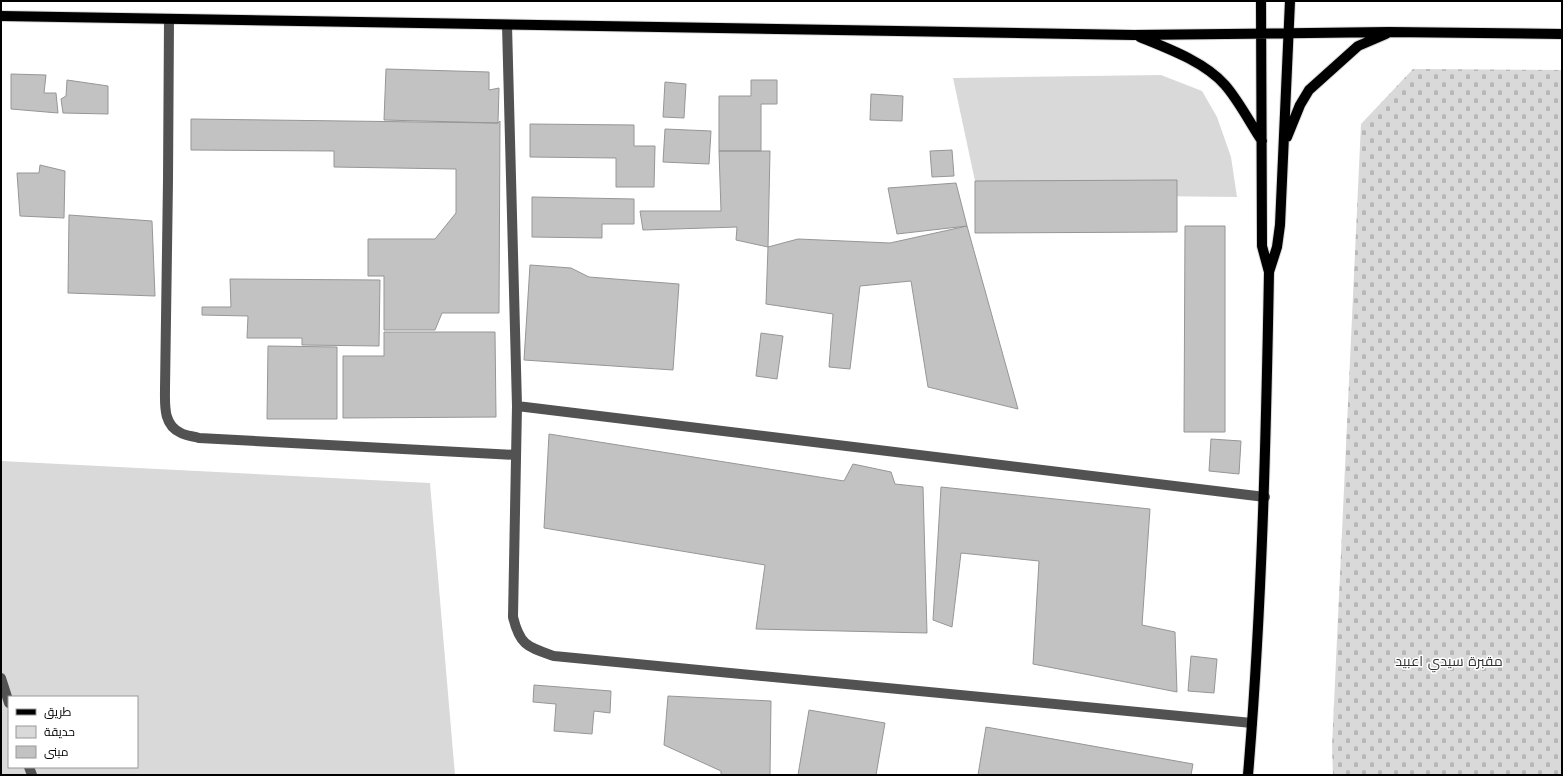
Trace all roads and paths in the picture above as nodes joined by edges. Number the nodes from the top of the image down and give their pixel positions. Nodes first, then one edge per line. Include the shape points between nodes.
1 (1262, 1) edge
2 (1290, 1) edge
3 (1, 16) edge
4 (169, 19) junction
5 (507, 25) junction
6 (1389, 32) junction
7 (1261, 34) junction
8 (1288, 34) junction
9 (1562, 34) edge
10 (1134, 35) junction
11 (1262, 142) junction
12 (1284, 145) junction
13 (1269, 272) junction
14 (517, 406) junction
15 (516, 455) junction
16 (1265, 497) junction
17 (1, 678) edge
18 (8, 700) edge
19 (1252, 723) junction
20 (1248, 775) edge

1 - 7 main road
2 - 8 main road
3 - 4 main road
4 - 5 main road
4 - 15 street via 165,389 166,415 170,424 180,433 199,438
5 - 10 main road
5 - 14 street
6 - 8 main road
6 - 9 main road
6 - 12 main road via 1358,46 1309,90 1300,104
7 - 8 main road
7 - 10 main road
7 - 11 main road
8 - 12 main road
10 - 11 main road via 1176,52 1204,67 1224,84
11 - 13 main road via 1262,246
12 - 13 main road via 1279,232
13 - 16 main road
14 - 15 street
14 - 16 street
15 - 19 street via 513,617 516,632 523,642 534,649 554,656
16 - 19 main road
17 - 18 street
19 - 20 main road

